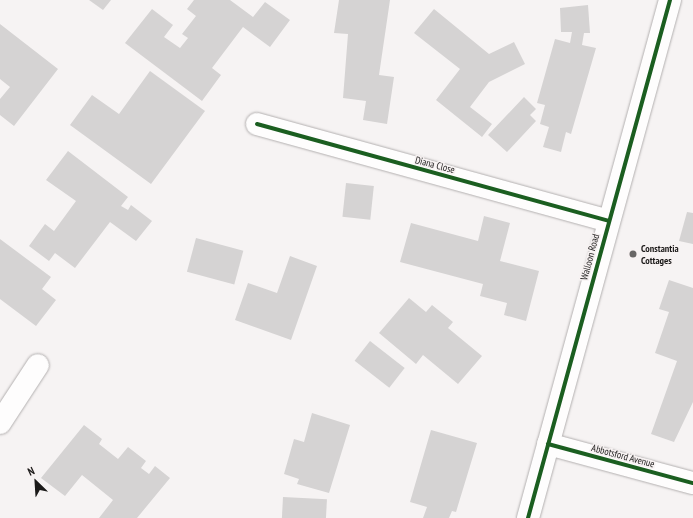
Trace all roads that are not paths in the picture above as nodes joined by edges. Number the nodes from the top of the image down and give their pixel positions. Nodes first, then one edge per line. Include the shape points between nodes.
1 (670, 0) edge
2 (257, 124) dead end
3 (608, 221) junction
4 (38, 365) dead end
5 (0, 423) edge
6 (548, 444) junction
7 (693, 483) edge
8 (528, 518) edge

1 - 3 street, Walloon Road
2 - 3 street, Diana Close
3 - 6 street, Walloon Road
4 - 5 street
6 - 7 street, Abbotsford Avenue
6 - 8 street, Walloon Road

